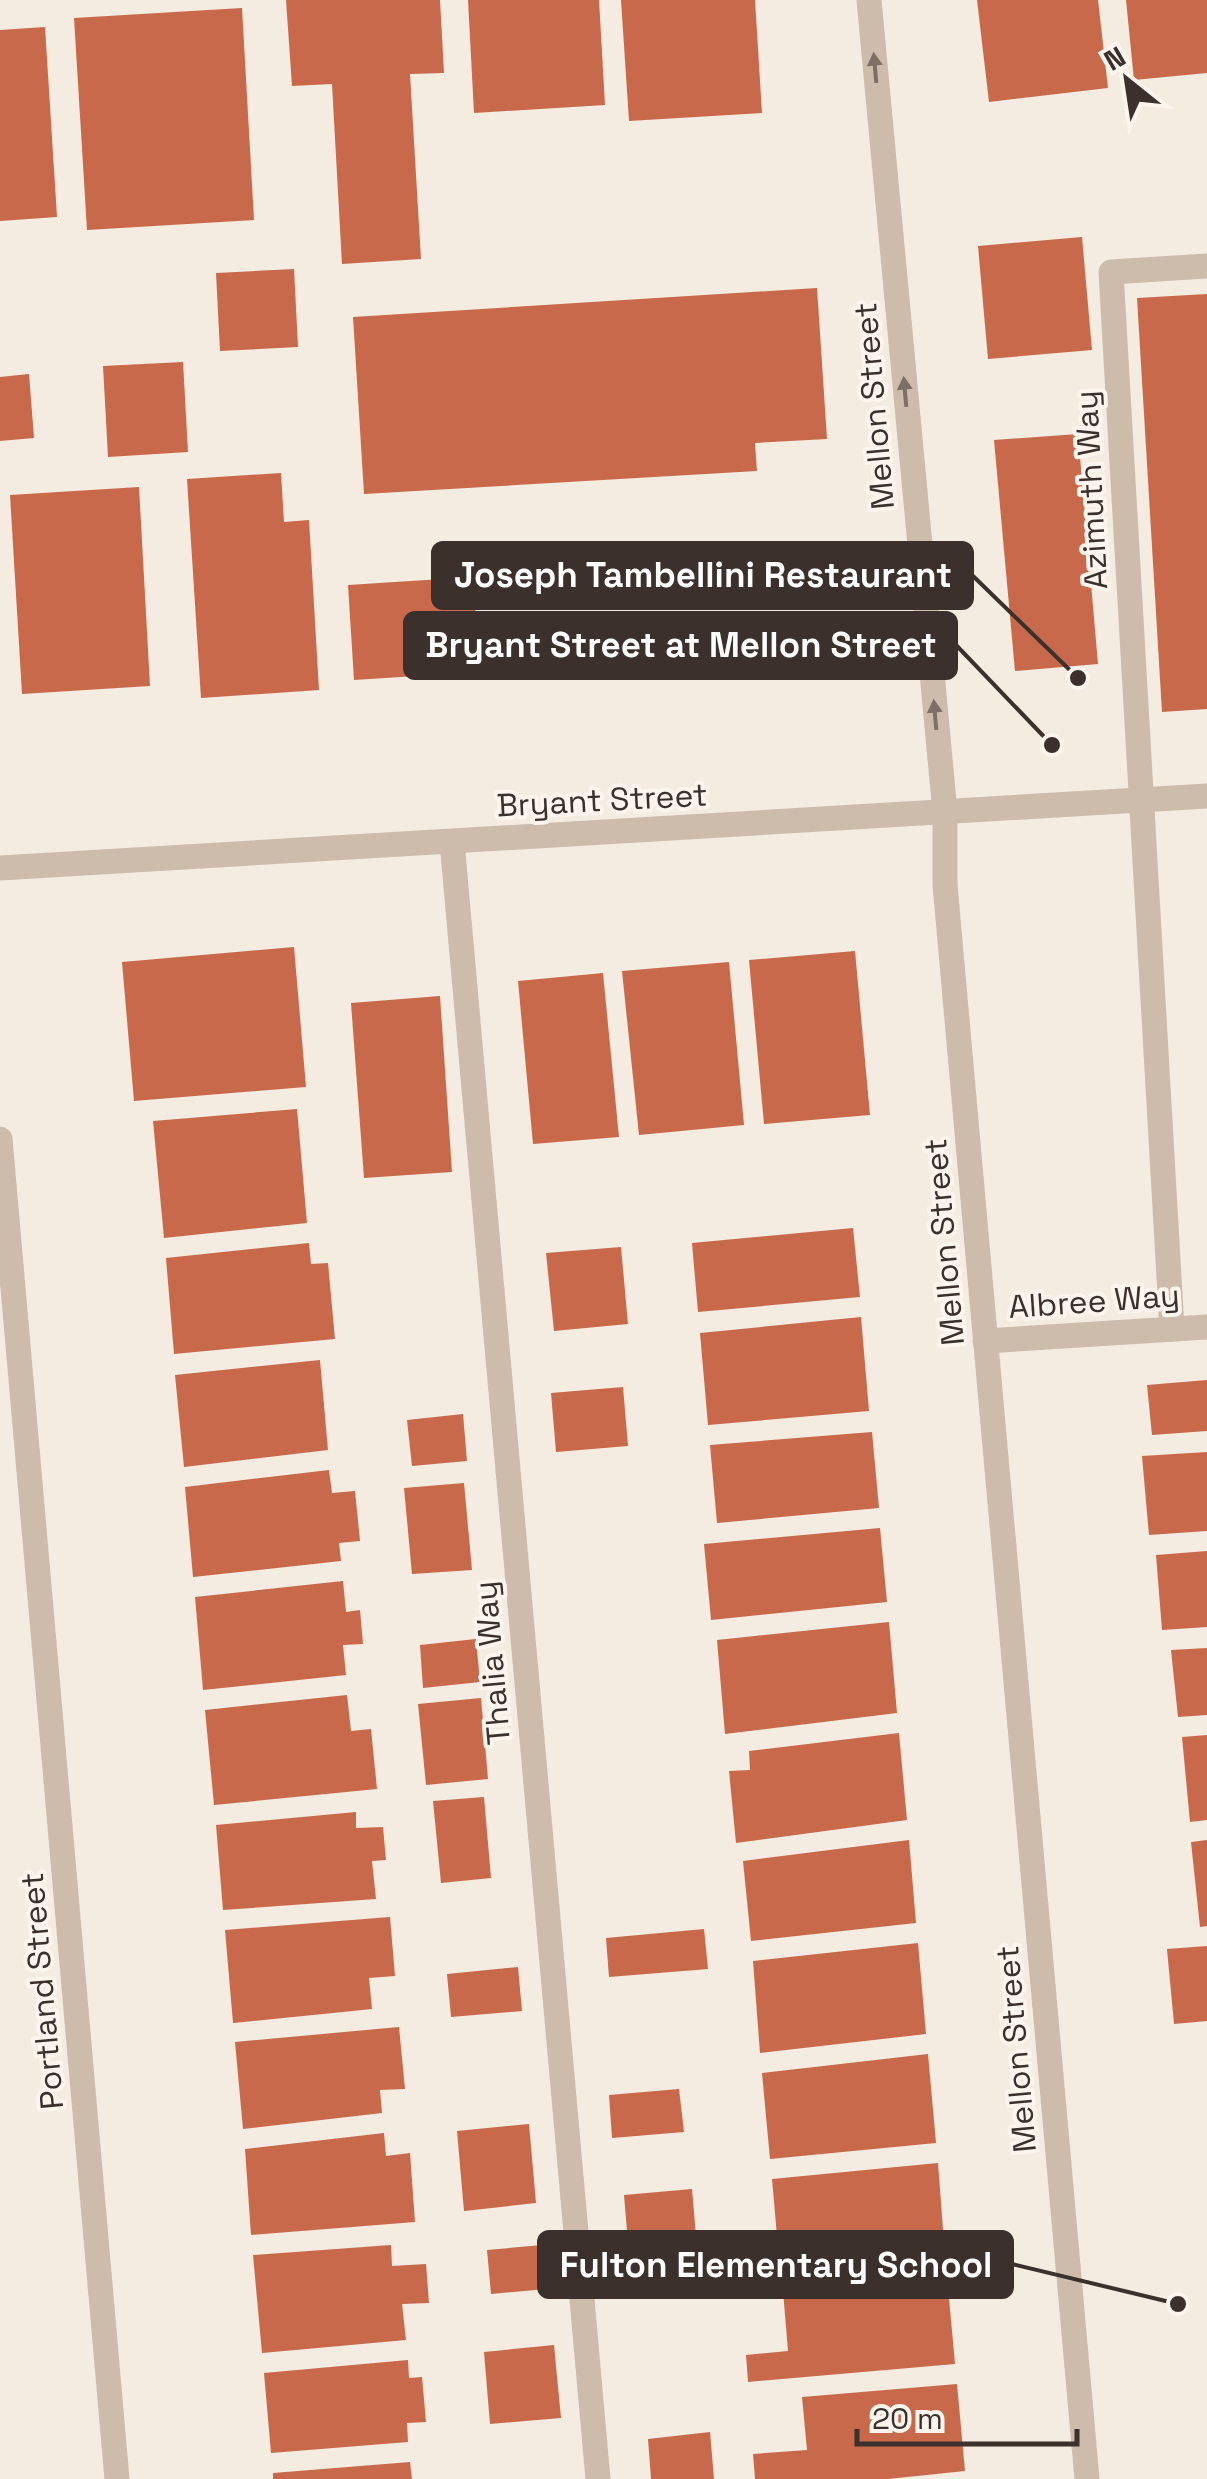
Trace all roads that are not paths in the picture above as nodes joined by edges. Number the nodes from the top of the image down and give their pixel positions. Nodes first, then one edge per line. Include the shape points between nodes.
1 (869, 0) edge
2 (1207, 266) edge
3 (1207, 796) edge
4 (1141, 800) junction
5 (944, 812) junction
6 (452, 842) junction
7 (0, 868) edge
8 (0, 1139) edge
9 (1207, 1327) edge
10 (1172, 1329) junction
11 (985, 1341) junction
12 (116, 2479) edge
13 (598, 2479) edge
14 (1088, 2479) edge

5 -> 1 street, Mellon Street
2 - 4 street, Azimuth Way via 1112,272
3 - 4 street, Bryant Street
4 - 5 street, Bryant Street
4 - 10 street
5 - 6 street, Bryant Street
5 - 11 street, Mellon Street
6 - 7 street, Bryant Street
6 - 13 street, Thalia Way
8 - 12 street, Portland Street
9 - 10 street, Albree Way
10 - 11 street, Albree Way
11 - 14 street, Mellon Street

